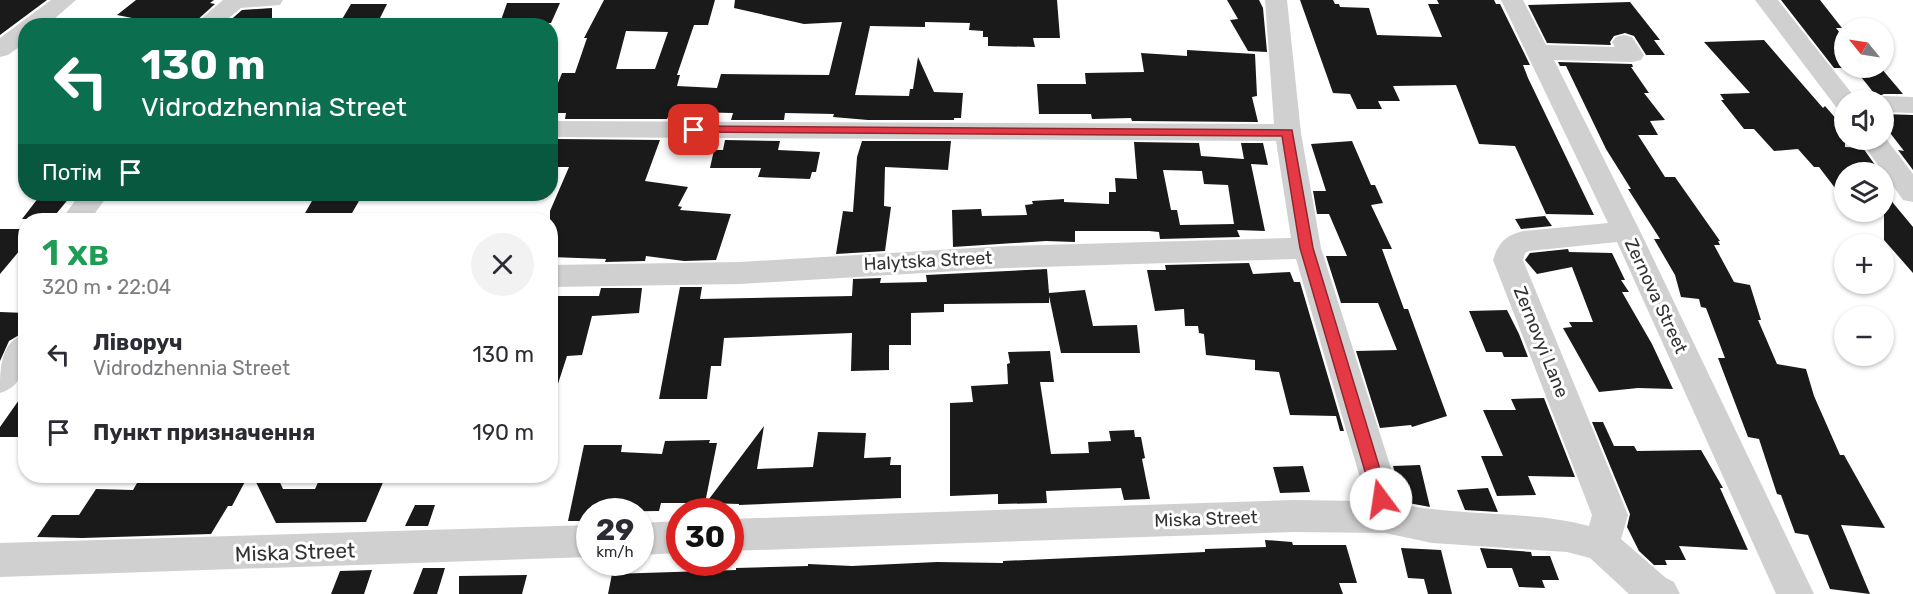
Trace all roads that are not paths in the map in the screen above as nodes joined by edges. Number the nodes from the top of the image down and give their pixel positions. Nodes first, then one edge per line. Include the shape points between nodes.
1 (65, 0) edge
2 (272, 0) edge
3 (1275, 0) edge
4 (1512, 0) edge
5 (1766, 0) edge
6 (236, 1) edge
7 (40, 18) edge
8 (212, 18) edge
9 (1624, 42) dead end
10 (1539, 52) junction
11 (1836, 90) edge
12 (1894, 104) edge
13 (1913, 105) edge
14 (558, 129) edge
15 (1288, 133) junction
16 (1881, 150) edge
17 (1913, 193) edge
18 (90, 201) edge
19 (80, 213) edge
20 (1626, 231) junction
21 (1307, 248) junction
22 (558, 276) edge
23 (18, 356) edge
24 (0, 380) edge
25 (1385, 517) junction
26 (744, 535) edge
27 (576, 542) edge
28 (1601, 546) junction
29 (0, 560) edge
30 (1661, 594) edge
31 (1795, 594) edge

1 - 7 street
2 - 6 street
3 - 15 street
4 - 10 street, Zernova Street
5 - 11 street
6 - 8 street
9 - 10 street via 1632,55
10 - 20 street, Zernova Street
12 - 13 street
14 - 15 street
15 - 21 street
16 - 17 street
18 - 19 street
20 - 28 street, Zernovyi Lane via 1523,241 1512,247 1508,260 1610,515
20 - 31 street, Zernova Street
21 - 22 street, Halytska Street via 1006,257 740,273
21 - 25 street
23 - 24 street
25 - 26 street, Miska Street via 1293,516
25 - 28 street, Miska Street via 1432,527 1567,536
27 - 29 street, Miska Street
28 - 30 street, Miska Street

